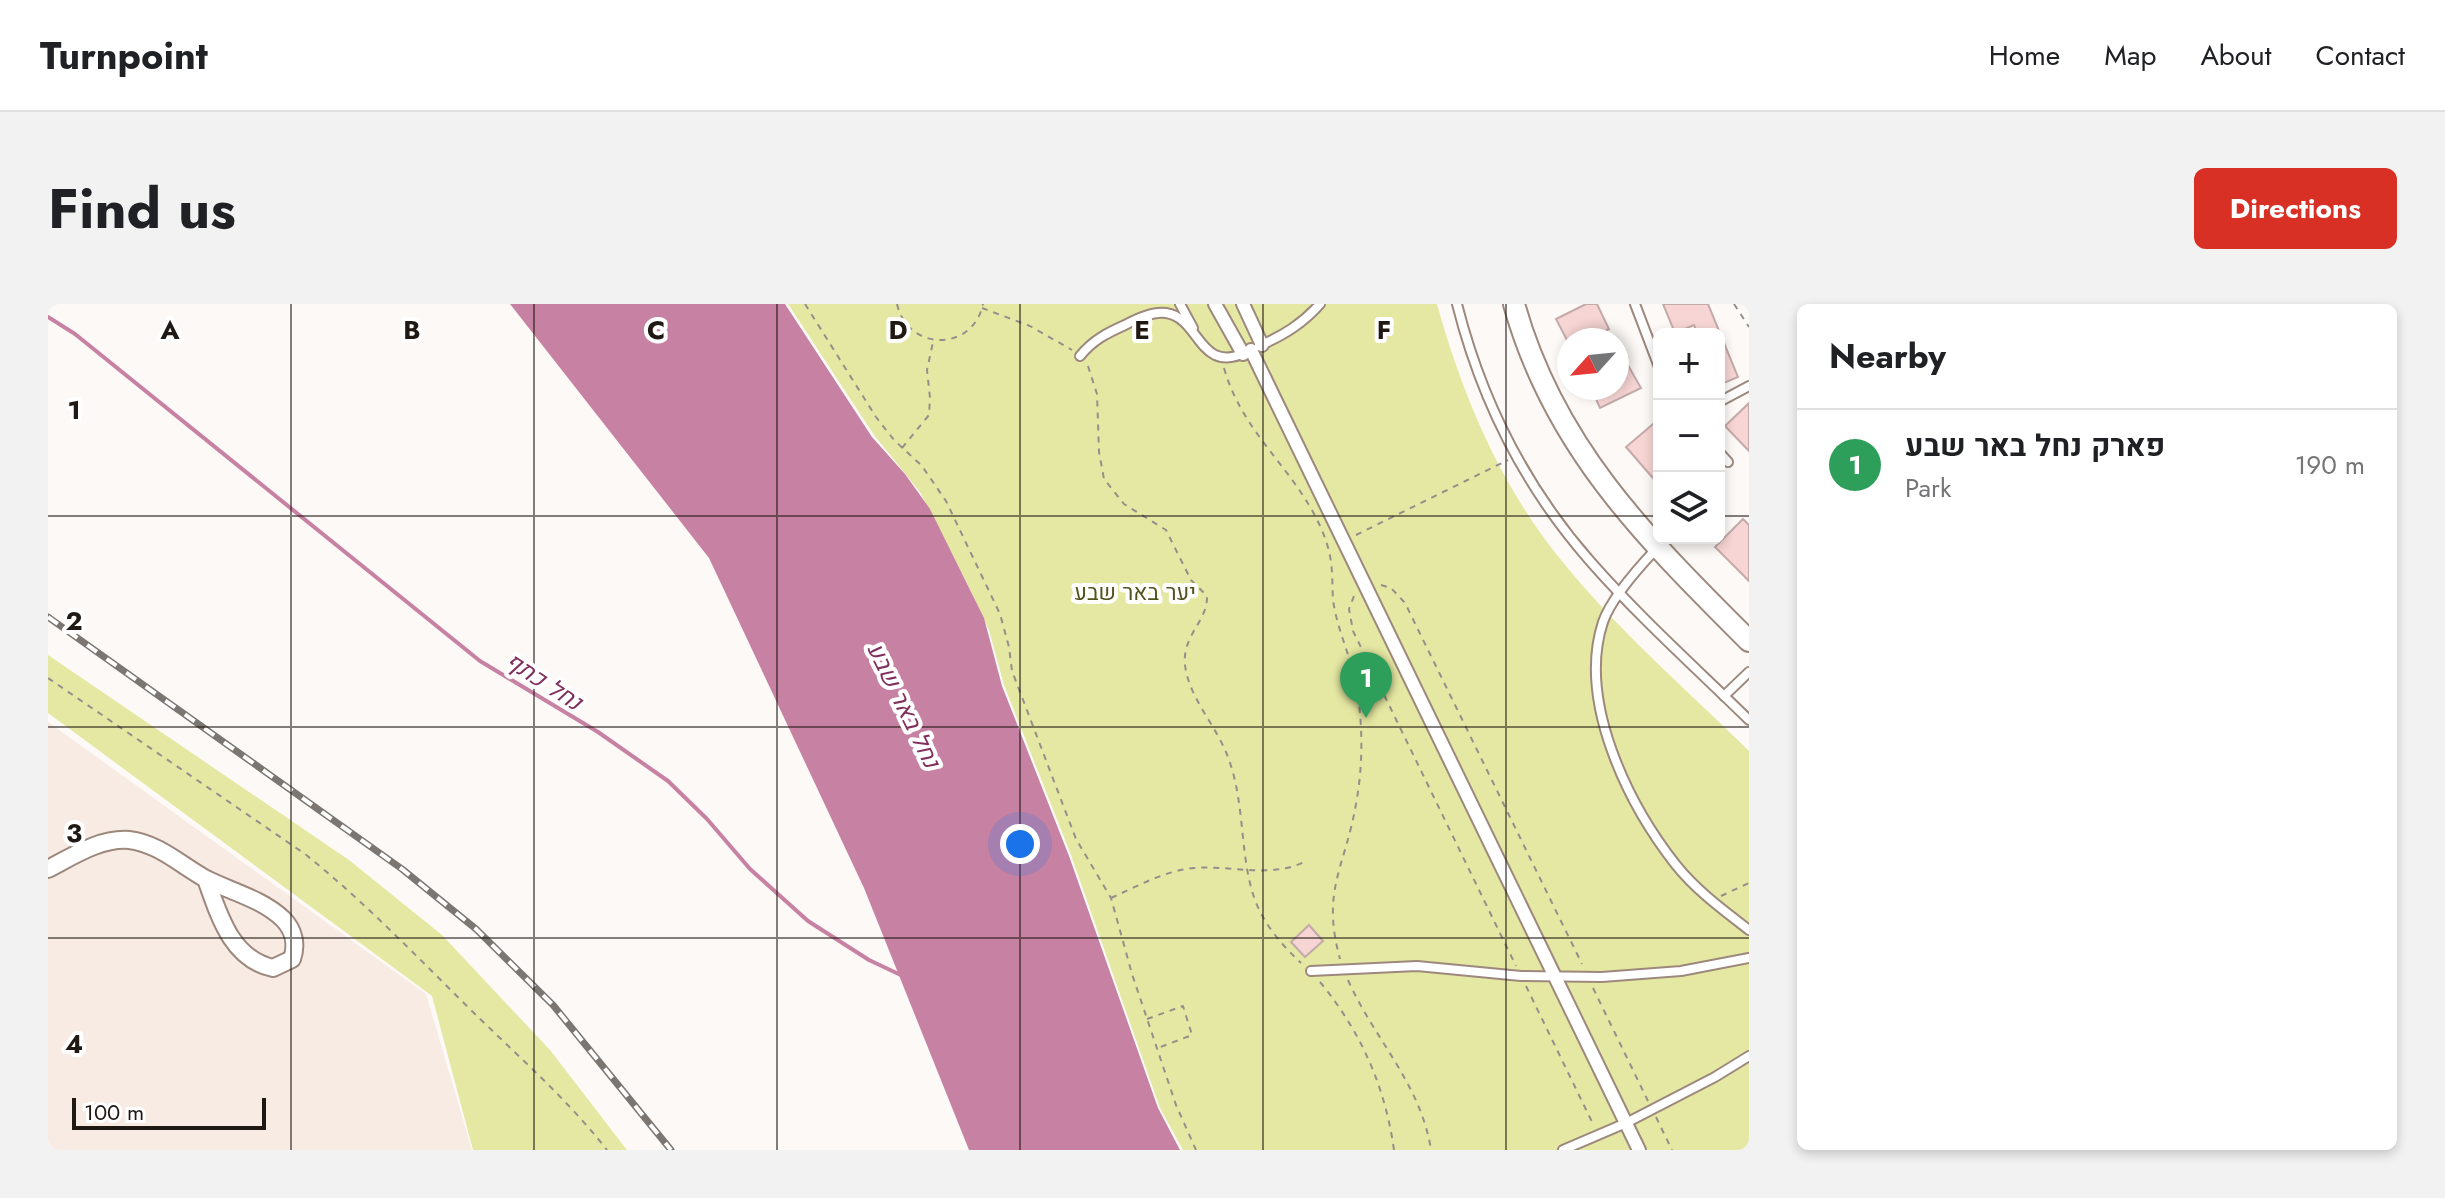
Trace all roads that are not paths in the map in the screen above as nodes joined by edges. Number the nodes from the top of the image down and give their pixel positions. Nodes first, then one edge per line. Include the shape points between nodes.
1 (1180, 304) edge
2 (1215, 304) edge
3 (1243, 304) edge
4 (1320, 304) edge
5 (1457, 304) edge
6 (1514, 304) edge
7 (1635, 304) edge
8 (1201, 343) junction
9 (1252, 350) junction
10 (1653, 351) edge
11 (1080, 356) road end
12 (1749, 386) edge
13 (1723, 400) edge
14 (1725, 459) edge
15 (1728, 462) dead end
16 (1657, 548) junction
17 (1620, 594) junction
18 (1749, 641) edge
19 (1749, 672) edge
20 (1724, 696) junction
21 (1749, 720) edge
22 (48, 869) edge
23 (206, 879) junction
24 (1749, 930) edge
25 (1749, 958) edge
26 (1311, 971) road end
27 (1555, 977) junction
28 (1749, 1056) edge
29 (1626, 1123) junction
30 (1563, 1150) edge
31 (1639, 1150) edge

1 - 8 lane
2 - 9 street
3 - 9 street
4 - 9 lane via 1305,321
5 - 17 lane via 1480,377 1516,456 1565,531
6 - 16 street via 1535,364 1576,443 1601,482
7 - 10 lane
8 - 9 lane via 1222,358
8 - 11 lane via 1180,320 1168,313 1154,314 1092,342
9 - 27 street
12 - 13 lane
14 - 15 lane
16 - 17 lane
16 - 18 street
17 - 20 lane
17 - 24 lane via 1604,619 1596,653 1597,693 1624,781 1677,866 1711,902
19 - 20 lane
20 - 21 lane
22 - 23 street via 93,846 129,840 154,847
23 - 23 street via 234,943 261,966 273,968 292,959 294,940 284,920
25 - 27 lane via 1681,971
26 - 27 lane via 1417,966
27 - 29 street
28 - 29 lane
29 - 30 lane
29 - 31 street

